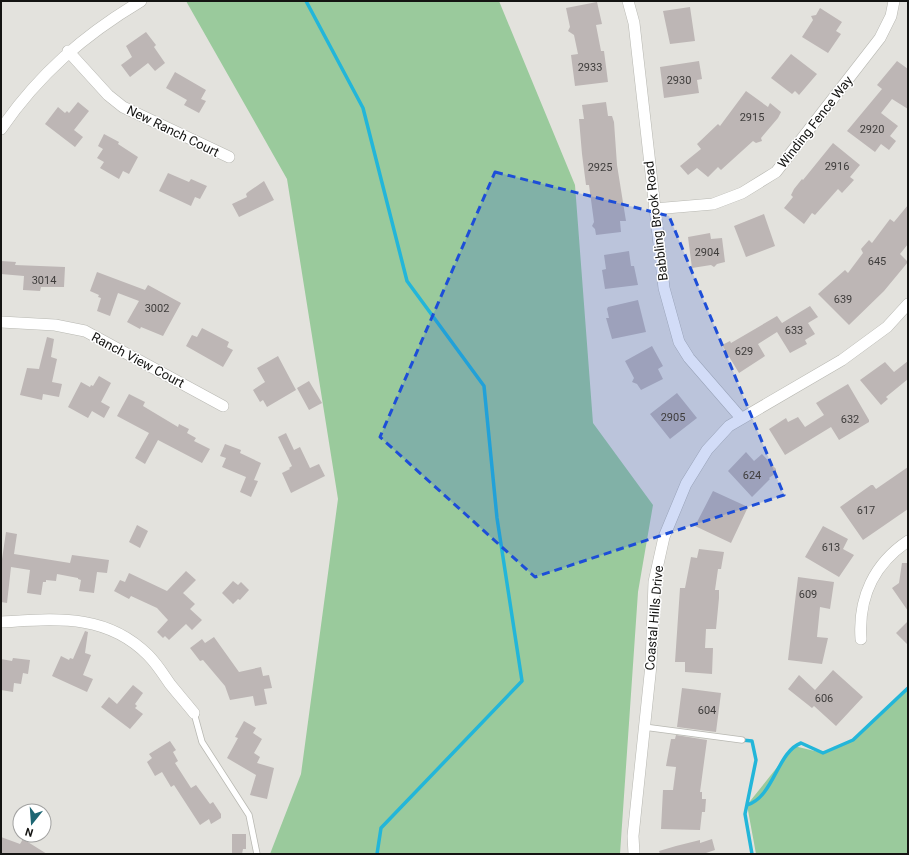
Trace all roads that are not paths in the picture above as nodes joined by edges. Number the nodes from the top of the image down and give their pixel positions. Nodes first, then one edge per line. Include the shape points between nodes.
1 (141, 1) edge
2 (628, 1) edge
3 (894, 1) edge
4 (68, 51) junction
5 (1, 129) edge
6 (229, 157) dead end
7 (654, 209) junction
8 (908, 304) edge
9 (1, 322) edge
10 (222, 406) dead end
11 (741, 418) junction
12 (908, 541) edge
13 (1, 622) edge
14 (862, 639) dead end
15 (194, 713) joint
16 (644, 727) junction
17 (742, 740) dead end
18 (257, 854) edge
19 (634, 854) edge

1 - 4 street
2 - 7 street, Babbling Brook Road via 634,23
3 - 7 street, Winding Fence Way via 891,16 880,38 776,172 742,193 713,204
4 - 5 street via 29,91
4 - 6 street, New Ranch Court via 108,95 123,107
7 - 11 street, Babbling Brook Road via 664,288 679,342 689,358
8 - 11 street, Coastal Hills Drive via 887,327 842,360
9 - 10 street, Ranch View Court via 55,325 85,331
11 - 16 street, Coastal Hills Drive via 720,434 696,467 679,498 664,537 654,582 651,665
12 - 14 street via 890,555 871,581 863,604
13 - 15 street via 78,620 117,633 148,655
15 - 18 lane via 202,742 249,815
16 - 17 lane
16 - 19 street, Coastal Hills Drive via 633,836

